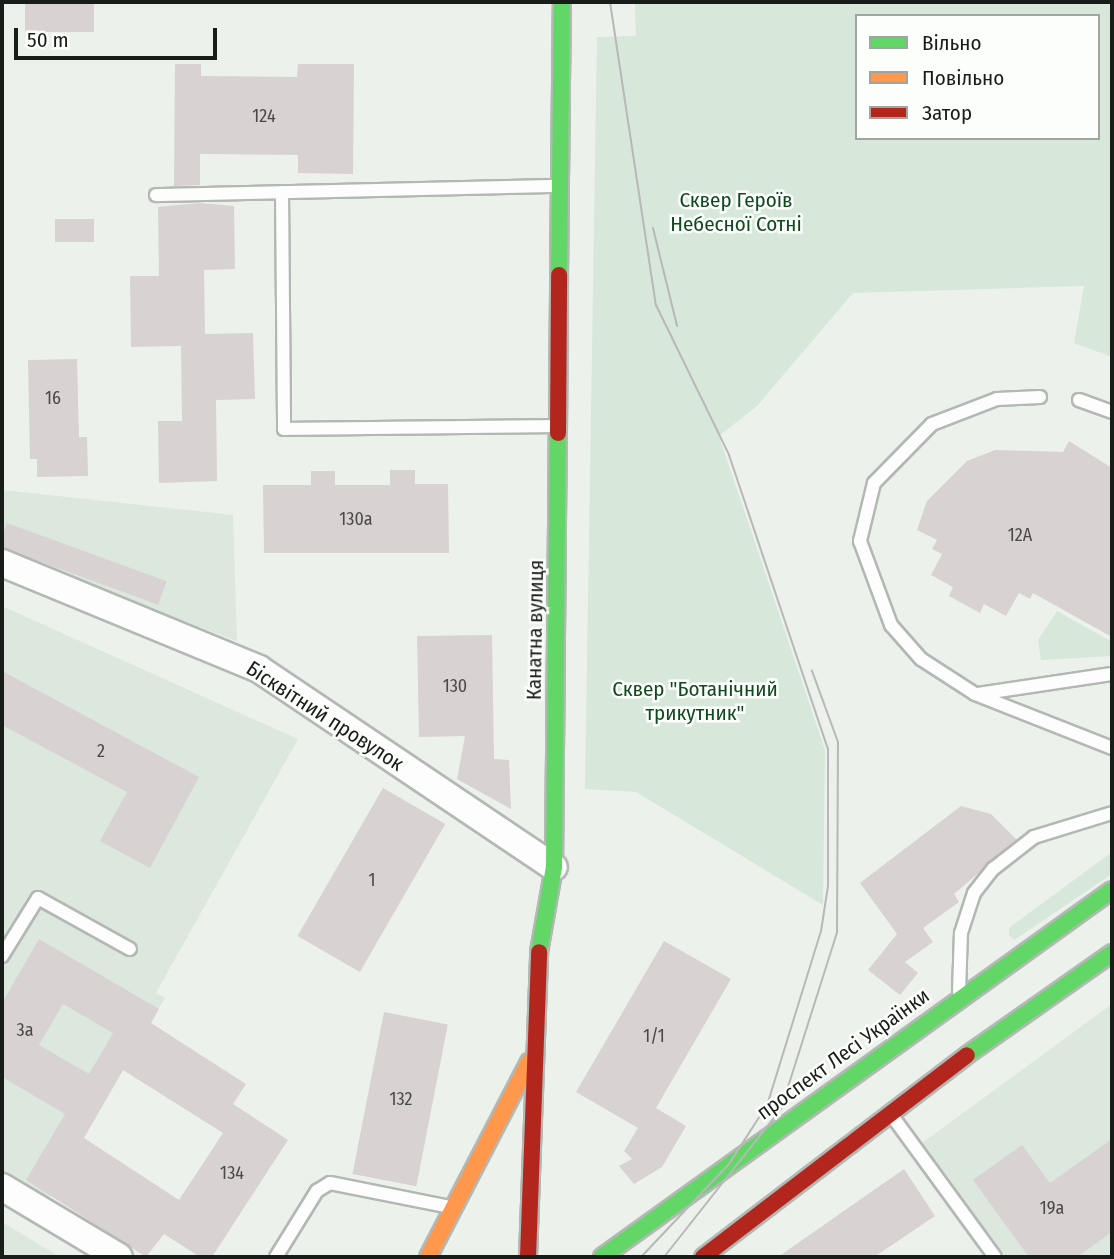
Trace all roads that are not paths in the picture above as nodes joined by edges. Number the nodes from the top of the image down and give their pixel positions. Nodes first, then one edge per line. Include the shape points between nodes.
1 (562, 2) edge
2 (560, 186) junction
3 (282, 192) junction
4 (156, 195) dead end
5 (1040, 397) dead end
6 (1079, 400) dead end
7 (1112, 412) edge
8 (558, 426) junction
9 (2, 563) edge
10 (1112, 674) edge
11 (975, 694) junction
12 (1112, 748) edge
13 (1112, 813) edge
14 (554, 867) junction
15 (1112, 890) edge
16 (130, 949) dead end
17 (1112, 953) edge
18 (2, 956) edge
19 (959, 994) junction
20 (534, 1052) junction
21 (888, 1110) junction
22 (2, 1187) edge
23 (454, 1208) junction
24 (120, 1257) edge
25 (276, 1257) edge
26 (428, 1257) edge
27 (528, 1257) edge
28 (602, 1257) edge
29 (703, 1257) edge
30 (995, 1257) edge

1 - 2 main road, Канатна вулиця
2 - 3 lane
2 - 8 main road, Канатна вулиця
3 - 4 lane
3 - 8 lane via 284,429
5 - 11 lane via 997,400 932,424 874,483 860,541 891,625 921,659
6 - 7 lane
8 - 14 main road, Канатна вулиця
9 - 14 street, Бісквітний провулок via 259,668
10 - 11 lane
11 - 12 lane
13 - 19 lane via 1034,837 993,869 974,893 961,933
14 - 20 main road, Канатна вулиця via 539,948
15 - 19 main road, проспект Лесі Українки
16 - 18 lane via 38,898
17 - 21 main road
19 - 28 main road, проспект Лесі Українки
20 - 23 main road
20 - 27 main road, Канатна вулиця
21 - 29 main road
21 - 30 lane
22 - 24 street
23 - 25 lane via 330,1183 317,1191
23 - 26 main road

